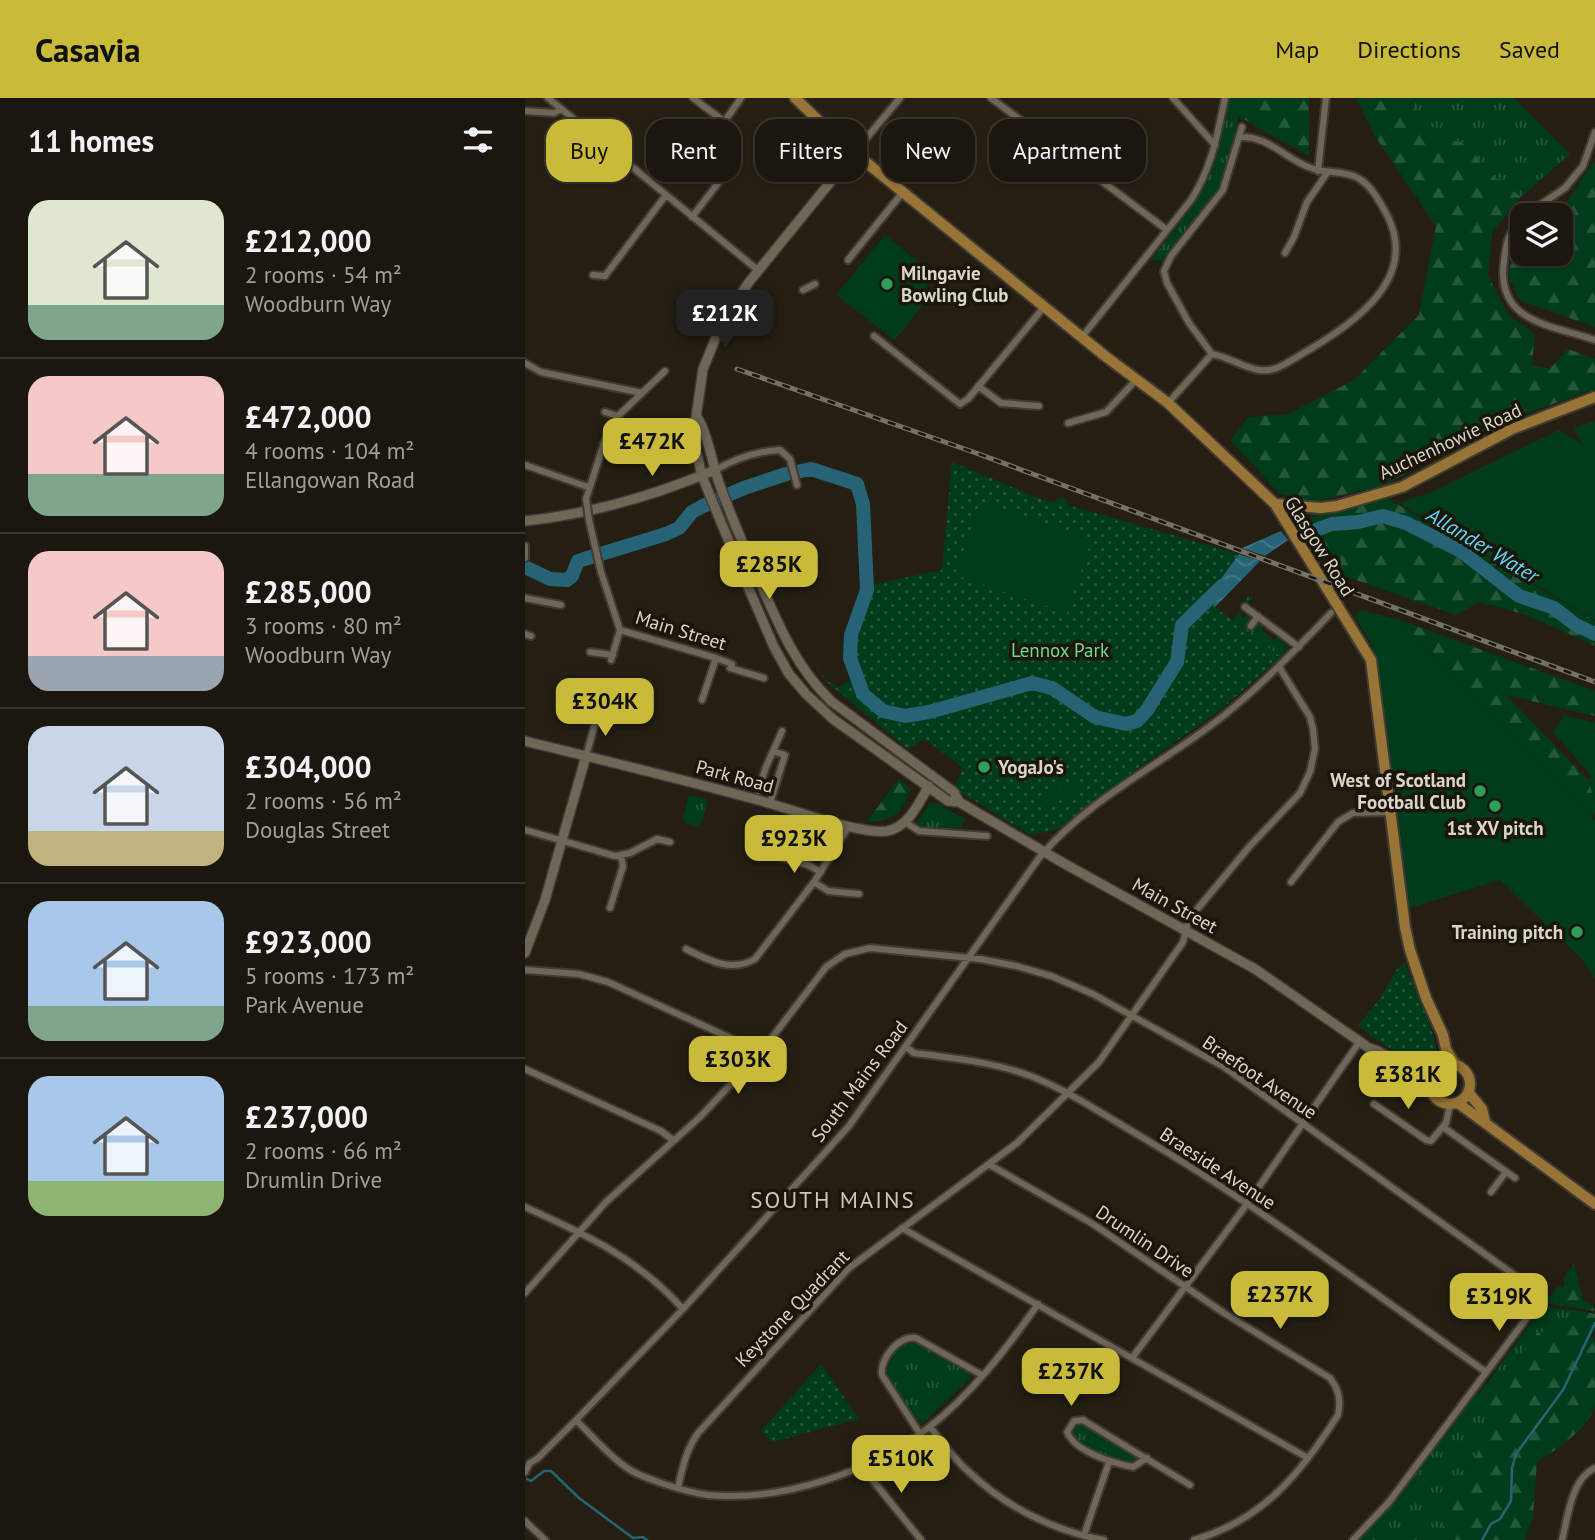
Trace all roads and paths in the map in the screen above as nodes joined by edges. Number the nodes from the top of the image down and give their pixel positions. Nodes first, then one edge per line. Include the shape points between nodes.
1 (548, 98) edge
2 (693, 98) edge
3 (741, 98) edge
4 (795, 98) edge
5 (900, 98) edge
6 (991, 98) edge
7 (1173, 98) edge
8 (1226, 98) edge
9 (1326, 98) edge
10 (561, 108) junction
11 (525, 111) edge
12 (720, 119) edge
13 (726, 119) edge
14 (818, 119) edge
15 (1242, 127) dead end
16 (1595, 132) edge
17 (867, 137) edge
18 (1239, 137) junction
19 (1215, 145) junction
20 (867, 163) edge
21 (1318, 171) junction
22 (1327, 173) junction
23 (719, 182) edge
24 (830, 182) edge
25 (903, 192) junction
26 (666, 195) junction
27 (1544, 203) edge
28 (692, 217) junction
29 (1167, 230) junction
30 (1510, 236) edge
31 (1285, 253) dead end
32 (848, 260) dead end
33 (758, 271) junction
34 (593, 275) dead end
35 (815, 284) dead end
36 (803, 289) dead end
37 (1044, 307) junction
38 (874, 337) dead end
39 (1082, 337) junction
40 (1595, 340) edge
41 (1212, 354) junction
42 (525, 363) edge
43 (665, 371) dead end
44 (1136, 380) junction
45 (978, 386) junction
46 (642, 393) junction
47 (1595, 397) edge
48 (1168, 403) junction
49 (1039, 406) dead end
50 (605, 412) dead end
51 (618, 416) junction
52 (697, 417) junction
53 (1068, 423) dead end
54 (525, 464) edge
55 (715, 470) junction
56 (702, 475) junction
57 (797, 485) dead end
58 (588, 487) junction
59 (1275, 504) junction
60 (525, 521) edge
61 (525, 546) edge
62 (525, 558) edge
63 (525, 598) edge
64 (561, 605) dead end
65 (1245, 607) dead end
66 (1331, 613) dead end
67 (1258, 616) junction
68 (1251, 626) dead end
69 (620, 629) junction
70 (668, 641) junction
71 (1299, 647) junction
72 (590, 652) dead end
73 (664, 652) dead end
74 (716, 658) junction
75 (1279, 667) junction
76 (764, 678) dead end
77 (702, 700) dead end
78 (598, 713) dead end
79 (782, 731) dead end
80 (525, 741) edge
81 (773, 751) junction
82 (586, 756) junction
83 (934, 778) junction
84 (928, 788) junction
85 (758, 791) dead end
86 (959, 802) junction
87 (770, 803) junction
88 (1390, 812) junction
89 (905, 822) junction
90 (849, 826) junction
91 (658, 829) dead end
92 (525, 830) edge
93 (987, 836) dead end
94 (657, 839) junction
95 (562, 840) junction
96 (670, 842) dead end
97 (1045, 851) junction
98 (621, 856) junction
99 (776, 856) dead end
100 (821, 872) junction
101 (814, 882) junction
102 (1291, 882) dead end
103 (859, 894) dead end
104 (610, 908) dead end
105 (1186, 930) junction
106 (686, 949) dead end
107 (525, 953) edge
108 (968, 958) junction
109 (525, 970) edge
110 (1132, 1016) junction
111 (1360, 1041) junction
112 (906, 1047) junction
113 (1369, 1048) junction
114 (1446, 1049) junction
115 (761, 1052) junction
116 (1455, 1064) junction
117 (1441, 1065) junction
118 (525, 1069) edge
119 (1430, 1076) junction
120 (1468, 1092) junction
121 (1067, 1093) junction
122 (1431, 1093) junction
123 (1374, 1104) dead end
124 (1454, 1104) junction
125 (1485, 1121) junction
126 (1302, 1125) junction
127 (1443, 1127) junction
128 (673, 1140) junction
129 (990, 1165) junction
130 (1506, 1172) junction
131 (1515, 1178) dead end
132 (1491, 1192) dead end
133 (1247, 1204) junction
134 (1595, 1204) edge
135 (525, 1207) edge
136 (902, 1228) junction
137 (579, 1231) junction
138 (1187, 1287) junction
139 (525, 1293) edge
140 (1038, 1304) junction
141 (683, 1309) junction
142 (1132, 1358) junction
143 (1486, 1372) junction
144 (982, 1375) junction
145 (576, 1420) junction
146 (930, 1427) junction
147 (920, 1434) junction
148 (1147, 1458) junction
149 (1308, 1458) junction
150 (527, 1461) edge
151 (1109, 1462) junction
152 (862, 1467) junction
153 (1595, 1468) edge
154 (525, 1472) edge
155 (1190, 1485) dead end
156 (678, 1488) junction
157 (525, 1521) edge
158 (1084, 1535) junction
159 (545, 1540) edge
160 (921, 1540) edge
161 (1104, 1540) edge
162 (1193, 1540) edge
163 (1353, 1540) edge
164 (1562, 1540) edge

1 - 10 street
2 - 12 street
3 - 13 street
4 - 14 main road, Glasgow Road
5 - 17 street
6 - 29 street
7 - 19 street
8 - 19 street
9 - 21 street
10 - 11 street via 554,113
10 - 26 street
15 - 18 street
16 - 27 street via 1583,166
18 - 21 street via 1258,139
18 - 41 street via 1223,190 1164,271 1189,323
19 - 29 street via 1202,182
20 - 25 main road, Glasgow Road
21 - 22 street
22 - 31 street via 1307,202
22 - 41 street via 1356,177 1385,212 1397,243 1394,268 1380,292 1344,329 1276,370 1262,371
23 - 28 street
24 - 33 main road, Main Street
25 - 32 street
25 - 37 main road, Glasgow Road
26 - 28 street
26 - 34 street via 605,276
28 - 33 street
29 - 39 street
30 - 40 street via 1503,281 1518,310 1538,323
33 - 52 main road, Main Street via 711,346
35 - 36 street
37 - 39 main road, Glasgow Road
37 - 45 street
38 - 45 street via 960,404
39 - 44 main road, Glasgow Road
41 - 48 street
42 - 46 street via 541,372
43 - 46 street
44 - 48 main road, Glasgow Road
44 - 53 street via 1106,412
45 - 49 street via 1001,403
46 - 51 street
47 - 59 main road, Auchenhowie Road via 1512,429 1402,487 1321,508
48 - 59 main road, Glasgow Road
50 - 51 street
51 - 58 street
52 - 55 main road, Main Street
52 - 56 main road, Main Street via 694,431
54 - 58 street
55 - 56 main road
55 - 57 street via 733,460 780,450 790,459
55 - 83 main road, Main Street via 785,639 806,674 831,701
56 - 60 main road via 627,502
56 - 84 main road, Main Street via 789,674 813,702 852,734
58 - 69 street, bridge via 589,520
59 - 88 main road, Glasgow Road via 1371,660
61 - 62 street
63 - 64 street
65 - 67 street
66 - 71 street, South Mains Road
67 - 68 street
67 - 71 street
69 - 70 street, Main Street
69 - 72 street via 612,658
70 - 73 street
70 - 74 street, Main Street
71 - 75 street, South Mains Road
74 - 76 street, Main Street via 732,662 730,668
74 - 77 street
75 - 97 street, South Mains Road via 1222,717 1095,805
75 - 105 street, Keystone Quadrant via 1310,717 1315,749 1310,772 1300,793 1189,919
78 - 82 street
79 - 81 street
80 - 82 main road, Park Road
81 - 85 street
81 - 87 street via 785,755
82 - 87 main road, Park Road
82 - 95 main road
83 - 84 main road
83 - 86 main road, Main Street via 954,792
84 - 86 main road, Main Street via 948,801
84 - 89 main road
86 - 97 main road, Main Street
87 - 90 main road, Park Road
88 - 102 street via 1353,813 1338,822
88 - 114 main road, Glasgow Road via 1410,950
89 - 90 main road, Park Road via 883,831
89 - 93 street via 919,831
90 - 100 street
91 - 94 street
92 - 95 street
94 - 96 street
94 - 98 street
95 - 98 street
95 - 107 main road
97 - 105 main road, Main Street
97 - 108 street, South Mains Road
98 - 104 street via 623,866
99 - 100 street
100 - 101 street
101 - 103 street via 828,891
101 - 106 street via 751,962 720,965
105 - 110 street, Keystone Quadrant via 1183,942
105 - 111 main road, Main Street via 1255,969
108 - 110 street, Braefoot Avenue via 1051,976
108 - 112 street, South Mains Road
108 - 115 street, Braefoot Avenue via 870,948 845,954 826,967
109 - 115 street via 579,974 608,982
110 - 121 street, Keystone Quadrant via 1099,1062
110 - 126 street, Braefoot Avenue via 1224,1067
111 - 113 main road, Main Street
111 - 126 street
112 - 121 street, Braeside Avenue via 914,1054 982,1061
112 - 141 street, South Mains Road via 849,1126
113 - 119 main road, Main Street via 1380,1050 1415,1076
113 - 122 main road, Main Street via 1375,1057
114 - 116 main road, Glasgow Road
114 - 117 main road
115 - 128 street, Braefoot Avenue
116 - 117 main road
116 - 120 main road via 1468,1076
117 - 119 main road
118 - 128 street
119 - 122 main road
120 - 124 main road
120 - 125 main road
121 - 129 street, Keystone Quadrant
121 - 133 street, Braeside Avenue
122 - 124 main road via 1437,1100
123 - 127 street via 1426,1140 1435,1139
124 - 125 main road
124 - 127 street
125 - 134 main road
126 - 133 street
126 - 143 street, Braefoot Avenue via 1524,1282 1532,1293 1529,1315
127 - 130 street
128 - 137 street, Braefoot Avenue
129 - 136 street, Keystone Quadrant
129 - 138 street, Drumlin Drive via 1093,1224
130 - 131 street
130 - 132 street
133 - 138 street
133 - 143 street, Braeside Avenue
135 - 137 street
136 - 140 street
136 - 156 street, Keystone Quadrant via 849,1268 698,1433 690,1444
137 - 139 street, Braefoot Avenue
137 - 141 street via 661,1285
138 - 142 street
138 - 149 street, Drumlin Drive via 1335,1385 1339,1415
140 - 142 street
140 - 144 street
141 - 145 street, South Mains Road
142 - 149 street
143 - 163 street, Braefoot Avenue via 1389,1502
144 - 146 street
144 - 147 street via 916,1338 902,1340 880,1366
145 - 150 street, South Mains Road via 538,1458
145 - 156 street via 628,1468
146 - 147 street
146 - 158 street via 969,1472 1011,1504
147 - 152 street
148 - 151 street via 1133,1466
148 - 151 street via 1083,1420 1075,1421 1067,1432 1071,1441
148 - 155 street
149 - 162 street, Drumlin Drive via 1270,1501
150 - 154 street, South Mains Road
151 - 158 street
152 - 156 street via 814,1484 765,1493 707,1495
152 - 160 street
153 - 164 street via 1577,1487
157 - 159 street
158 - 161 street

